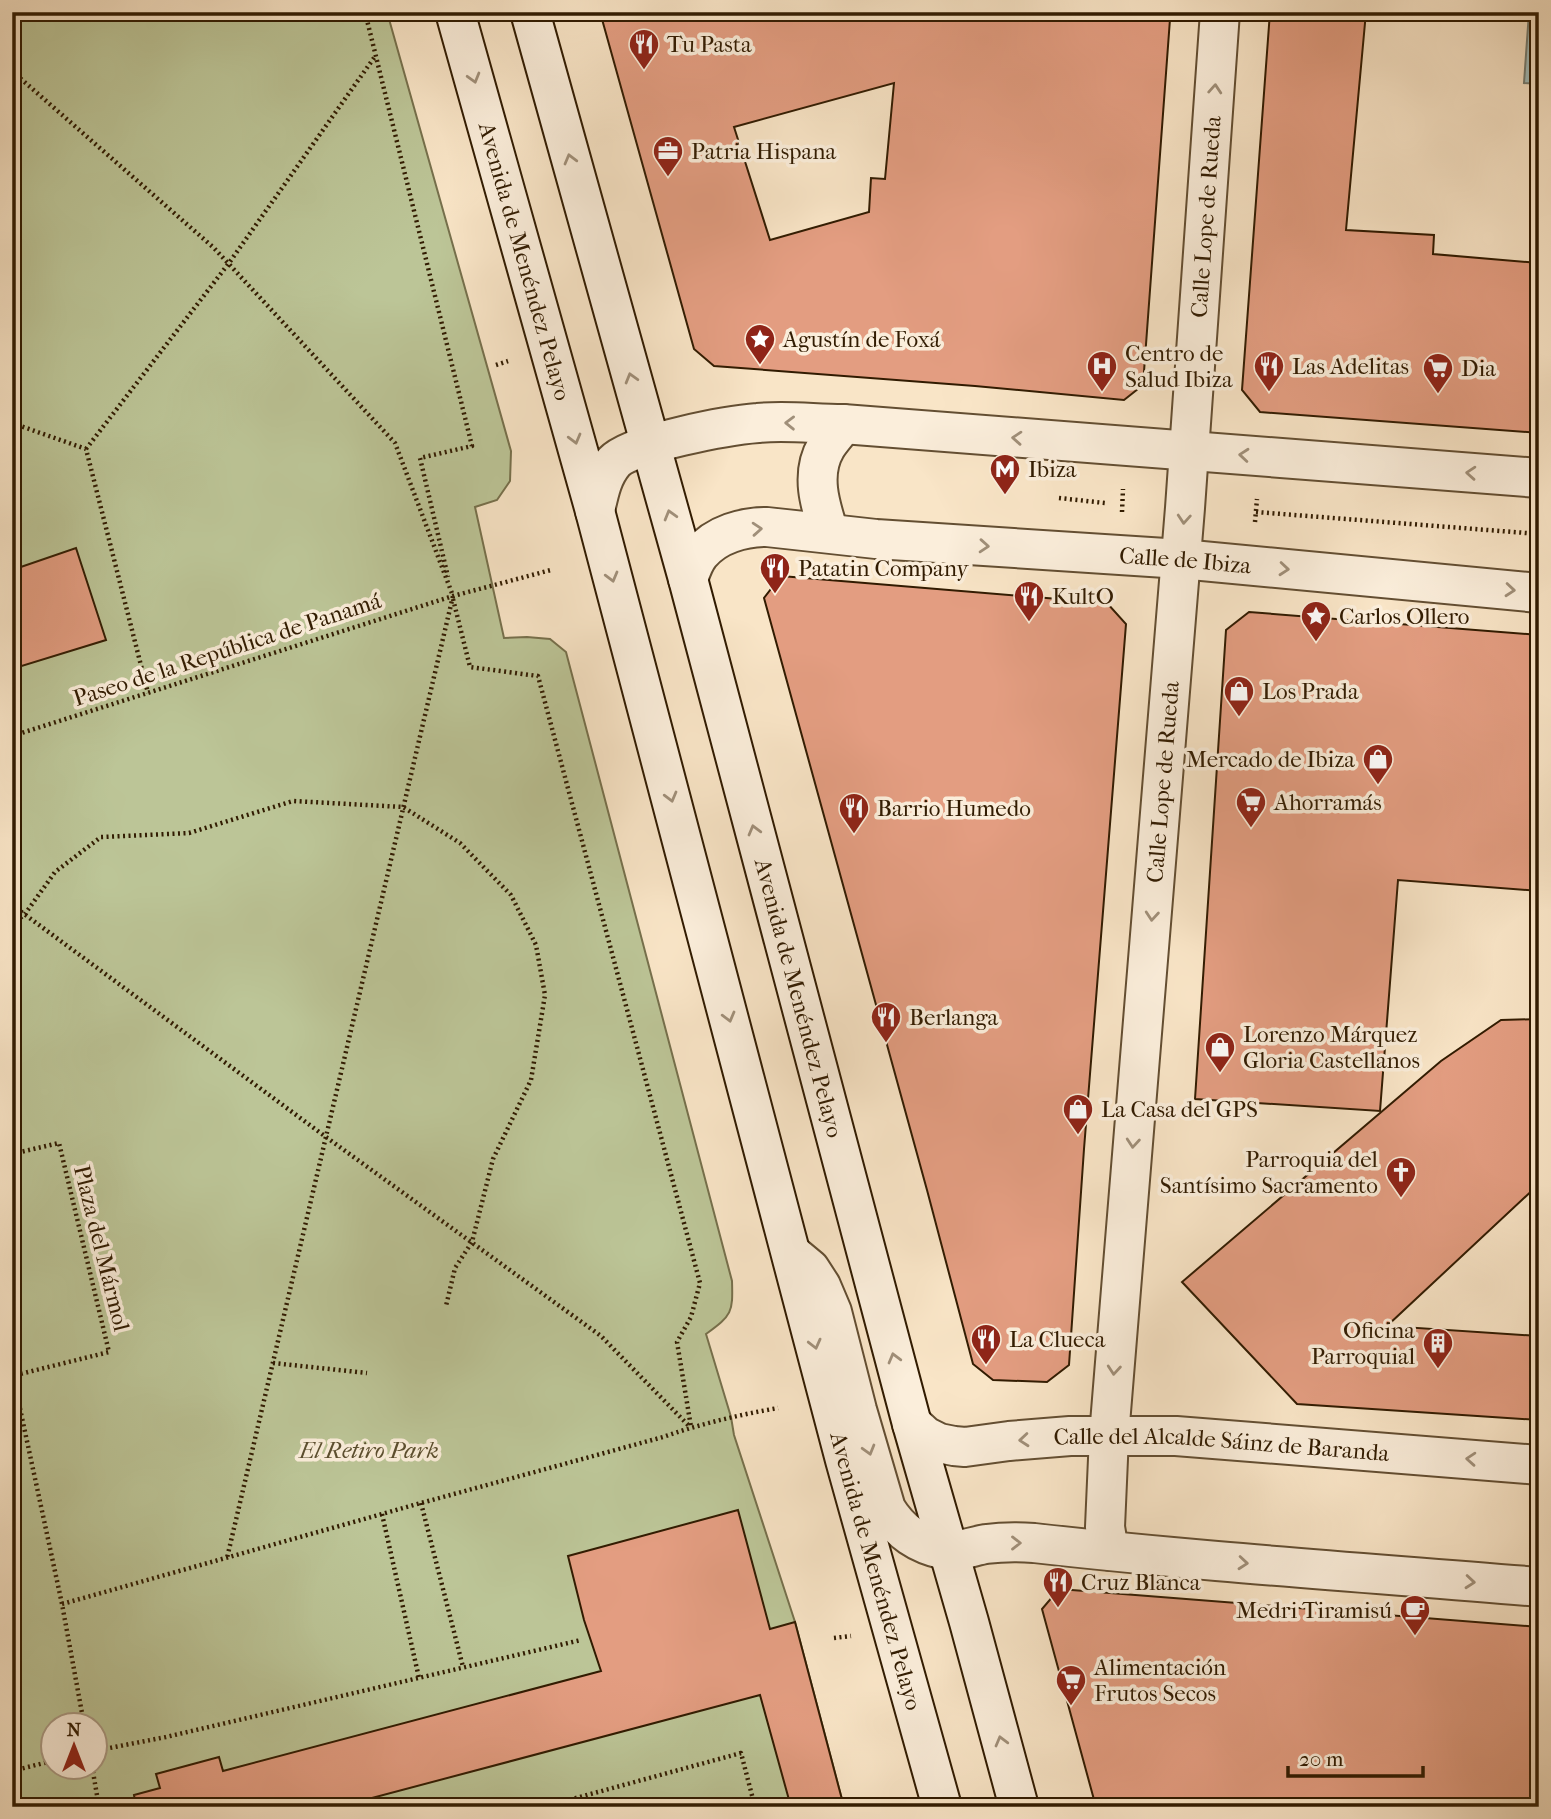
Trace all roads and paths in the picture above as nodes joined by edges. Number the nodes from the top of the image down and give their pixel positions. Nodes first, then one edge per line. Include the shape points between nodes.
1 (365, 12) edge
2 (455, 12) edge
3 (530, 12) edge
4 (1220, 12) edge
5 (376, 55) junction
6 (12, 71) edge
7 (229, 263) junction
8 (12, 423) edge
9 (843, 424) junction
10 (650, 444) junction
11 (86, 449) junction
12 (1189, 451) junction
13 (1260, 457) junction
14 (1539, 478) edge
15 (1059, 498) dead end
16 (1105, 503) dead end
17 (595, 511) junction
18 (1256, 512) junction
19 (829, 533) junction
20 (1539, 534) edge
21 (1181, 559) junction
22 (1253, 566) junction
23 (551, 570) dead end
24 (688, 579) junction
25 (1539, 593) edge
26 (453, 596) junction
27 (148, 693) junction
28 (12, 736) edge
29 (403, 807) junction
30 (12, 905) edge
31 (25, 914) junction
32 (12, 925) edge
33 (326, 1137) junction
34 (12, 1154) edge
35 (472, 1241) junction
36 (792, 1254) junction
37 (446, 1306) dead end
38 (273, 1363) junction
39 (367, 1373) dead end
40 (13, 1376) edge
41 (778, 1408) dead end
42 (912, 1424) junction
43 (691, 1427) junction
44 (1109, 1436) junction
45 (1539, 1465) edge
46 (421, 1503) junction
47 (382, 1514) junction
48 (949, 1551) junction
49 (1111, 1551) junction
50 (227, 1558) junction
51 (1539, 1587) edge
52 (62, 1604) junction
53 (581, 1640) dead end
54 (463, 1667) junction
55 (419, 1678) junction
56 (81, 1710) edge
57 (108, 1748) edge
58 (38, 1764) edge
59 (12, 1771) edge
60 (94, 1780) edge
61 (99, 1807) edge
62 (544, 1807) edge
63 (755, 1807) edge
64 (942, 1807) edge
65 (1019, 1807) edge

1 - 5 path
2 -> 17 street, Avenida de Menéndez Pelayo
10 -> 3 street, Avenida de Menéndez Pelayo
12 -> 4 street, Calle Lope de Rueda
5 - 7 path
5 - 26 path via 472,446 420,458
6 - 7 path
7 - 11 path
7 - 26 path via 395,443
8 - 11 path
9 -> 10 street via 759,423
12 -> 9 street
9 - 19 street via 825,449 816,477
10 - 17 street, Avenida de Menéndez Pelayo via 616,460 603,478
24 -> 10 street, Avenida de Menéndez Pelayo
11 - 27 path
13 -> 12 street
12 -> 21 street, Calle Lope de Rueda
14 -> 13 street
13 - 18 path
15 - 16 path
17 -> 36 street, Avenida de Menéndez Pelayo
18 - 20 path
18 - 22 path
19 -> 21 street, Calle de Ibiza via 876,540
24 -> 19 street, Calle de Ibiza via 700,554 712,542 734,533 754,527
21 - 22 street, Calle de Ibiza
21 -> 44 street, Calle Lope de Rueda
22 -> 25 street, Calle de Ibiza
23 - 26 path, Paseo de la República de Panamá
42 -> 24 street, Avenida de Menéndez Pelayo
26 - 27 path, Paseo de la República de Panamá
26 - 29 path
26 - 43 path via 470,667 538,676 700,1283 691,1317 677,1342
27 - 28 path, Paseo de la República de Panamá
29 - 31 path via 293,801 189,833 101,837 55,872
29 - 33 path
29 - 35 path via 460,844 511,895 536,945 545,995 531,1080 493,1160
30 - 31 path
31 - 32 path
31 - 33 path
33 - 35 path
33 - 38 path
34 - 40 path, Plaza del Mármol via 59,1143 109,1352
35 - 37 path via 456,1268
35 - 43 path via 601,1336
36 -> 48 street, Avenida de Menéndez Pelayo via 810,1269 832,1312 886,1509 907,1535
36 -> 64 street, Avenida de Menéndez Pelayo
38 - 39 path
38 - 50 path
40 - 52 path
41 - 43 path
44 -> 42 street, Calle del Alcalde Sáinz de Baranda via 965,1447 939,1443
42 - 48 street, Avenida de Menéndez Pelayo
43 - 46 path
45 -> 44 street, Calle del Alcalde Sáinz de Baranda via 1175,1436
44 - 49 street, Calle Lope de Rueda via 1105,1527
46 - 47 path
46 - 54 path
47 - 50 path
47 - 55 path
48 -> 49 street via 1000,1542
65 -> 48 street, Avenida de Menéndez Pelayo
49 -> 51 street
50 - 52 path
52 - 56 path
53 - 54 path
54 - 55 path
55 - 57 path
58 - 59 path
60 - 61 path
62 - 63 path via 741,1753

